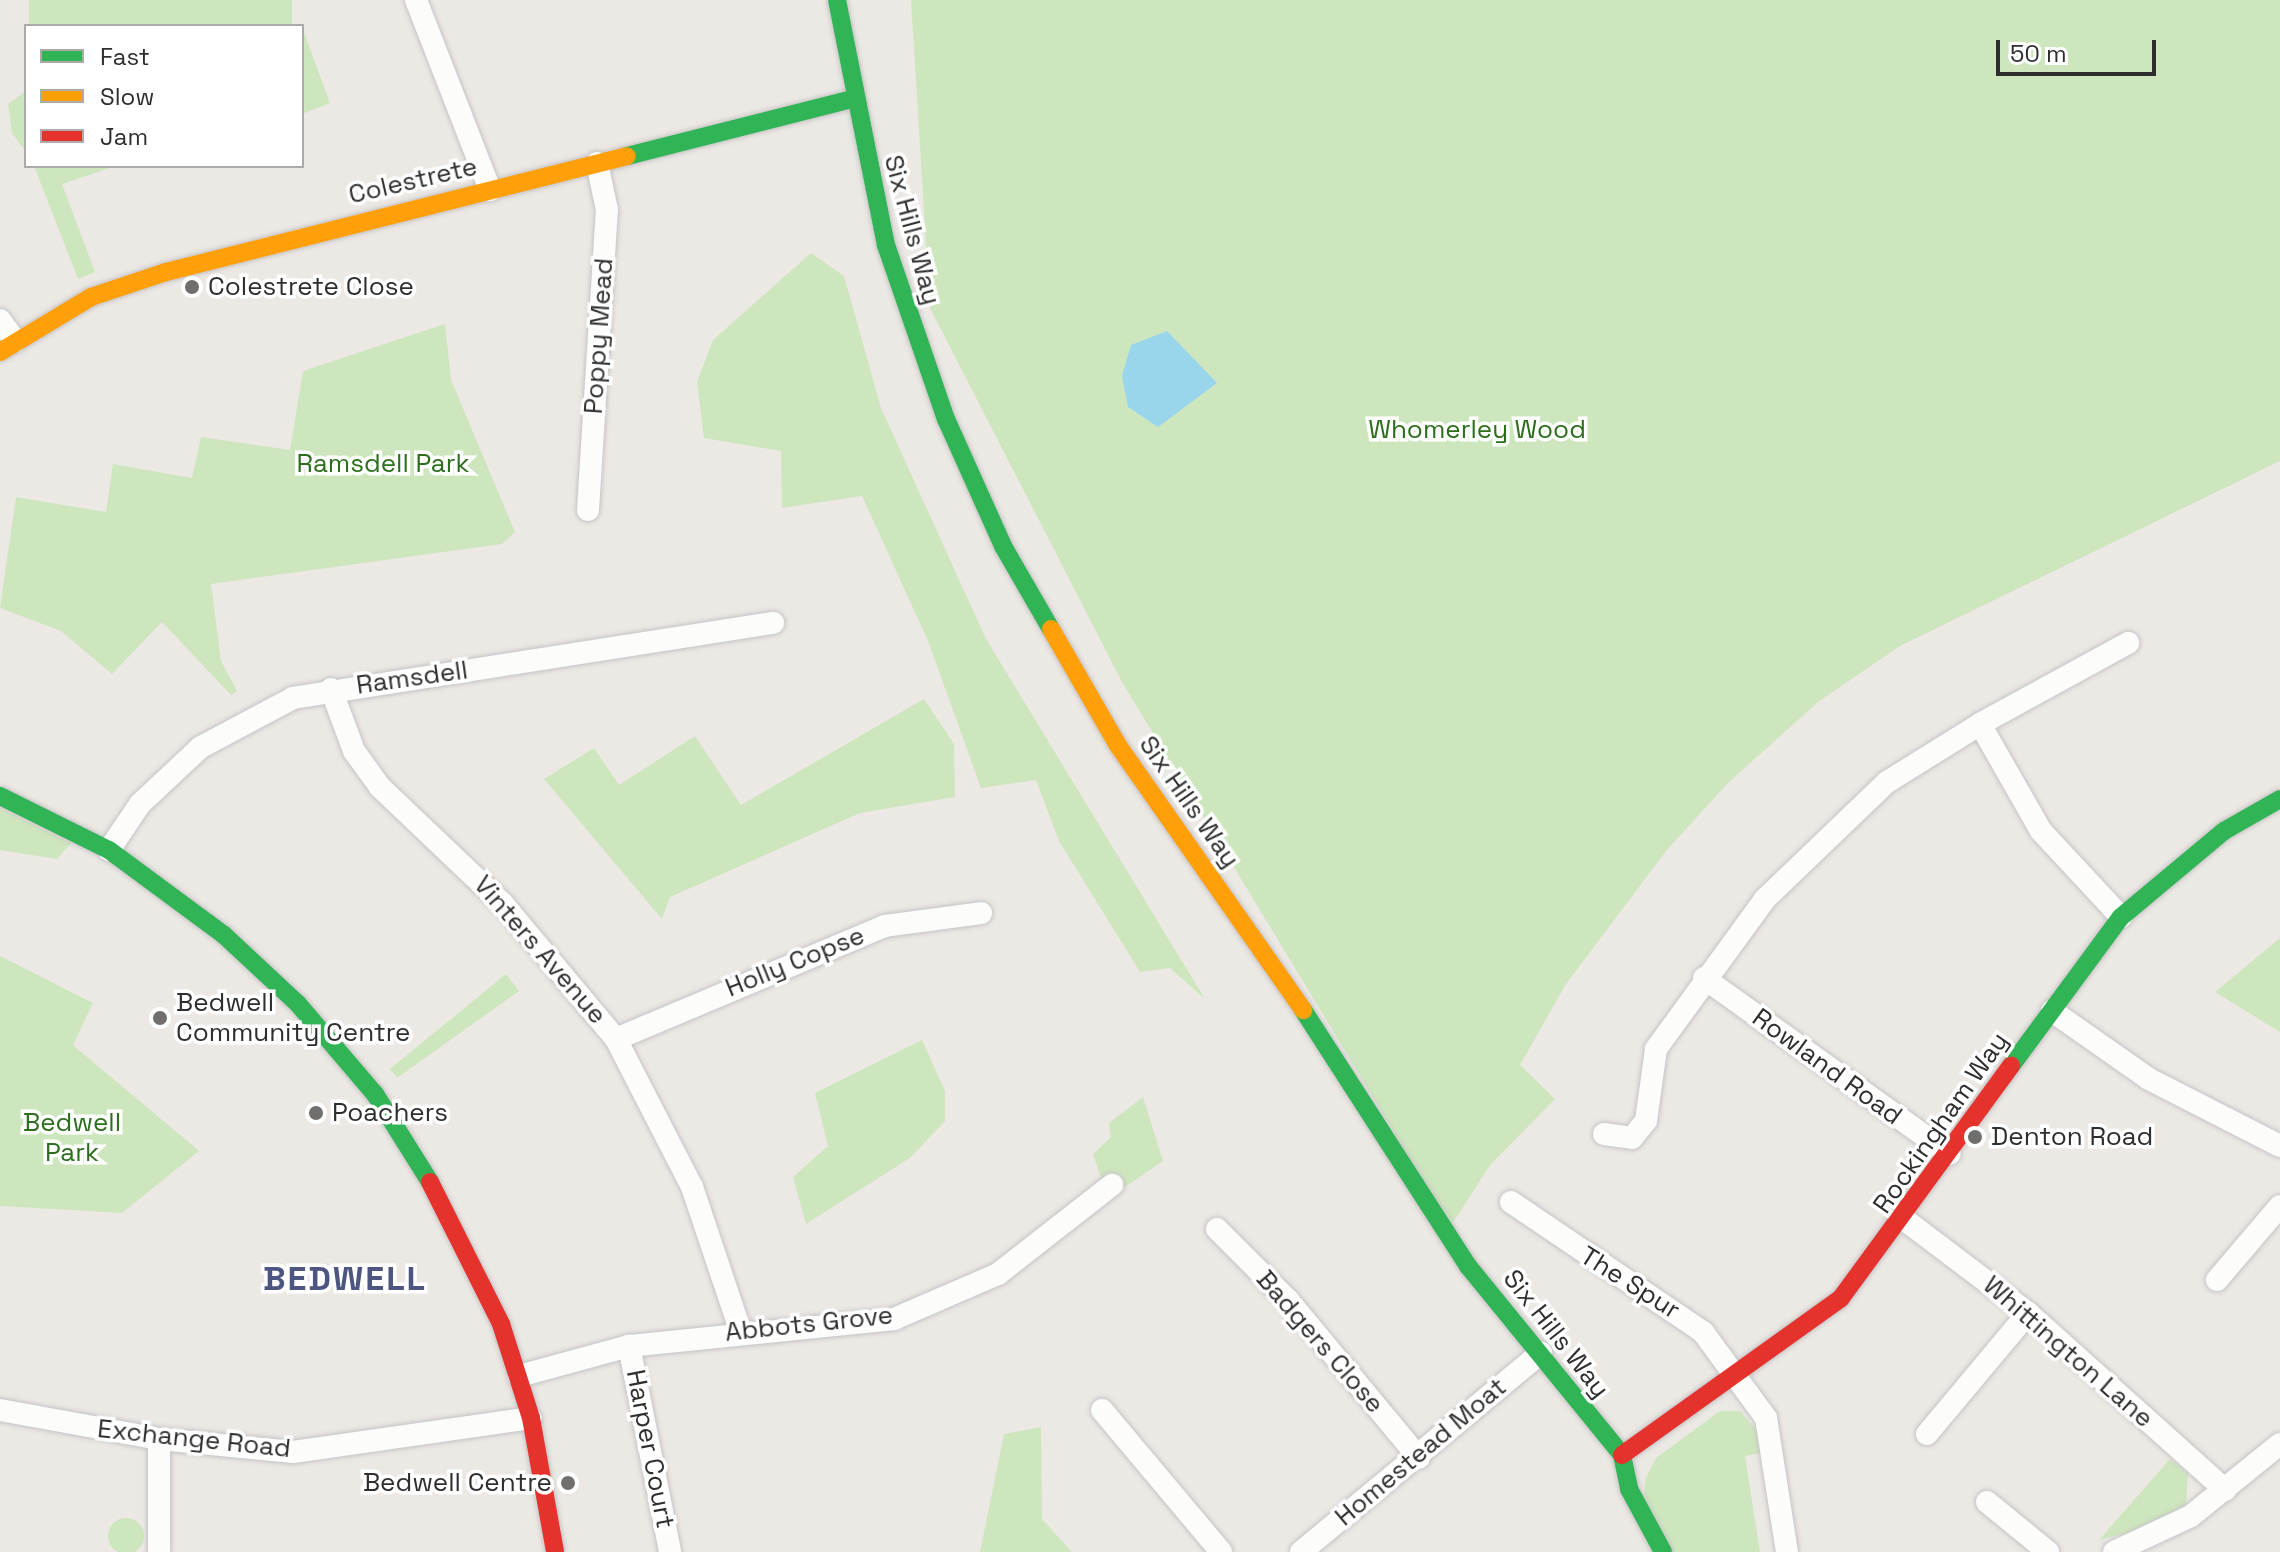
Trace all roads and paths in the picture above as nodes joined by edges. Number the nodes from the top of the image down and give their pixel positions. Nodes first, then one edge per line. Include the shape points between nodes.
1 (416, 0) edge
2 (837, 0) edge
3 (852, 99) junction
4 (597, 163) junction
5 (490, 190) junction
6 (0, 320) edge
7 (7, 346) edge
8 (588, 510) dead end
9 (773, 623) dead end
10 (2128, 643) dead end
11 (331, 689) junction
12 (1980, 724) junction
13 (0, 796) edge
14 (2280, 799) edge
15 (109, 850) junction
16 (981, 913) dead end
17 (2121, 917) junction
18 (1704, 978) junction
19 (2052, 1011) junction
20 (616, 1039) junction
21 (1604, 1134) dead end
22 (2280, 1146) edge
23 (1950, 1154) junction
24 (1112, 1185) dead end
25 (1511, 1202) dead end
26 (2280, 1206) edge
27 (1905, 1220) junction
28 (1217, 1229) dead end
29 (2217, 1280) dead end
30 (2028, 1313) junction
31 (740, 1330) junction
32 (629, 1346) junction
33 (1541, 1353) junction
34 (519, 1376) junction
35 (1736, 1376) junction
36 (0, 1410) edge
37 (1102, 1410) dead end
38 (531, 1418) junction
39 (1927, 1434) dead end
40 (159, 1439) junction
41 (2280, 1444) edge
42 (1622, 1455) junction
43 (1419, 1458) junction
44 (2225, 1490) junction
45 (1987, 1502) dead end
46 (159, 1552) edge
47 (555, 1552) edge
48 (670, 1552) edge
49 (1221, 1552) edge
50 (1301, 1552) edge
51 (1663, 1552) edge
52 (1787, 1552) edge
53 (2048, 1552) edge
54 (2114, 1552) edge

1 - 5 street
2 - 3 street, Six Hills Way
3 - 4 street, Colestrete
3 - 33 street, Six Hills Way via 886,245 946,419 1058,649 1350,1077 1468,1266
4 - 5 street, Colestrete
4 - 8 street, Poppy Mead via 607,210
5 - 7 street, Colestrete via 153,276 91,297
6 - 7 street
9 - 11 street, Ramsdell
10 - 12 street
11 - 15 street, Ramsdell via 247,717 201,747 140,804
11 - 20 street, Vinters Avenue via 354,751 380,787 503,904
12 - 17 street via 2041,831
12 - 18 street via 1849,815 1765,899
13 - 15 street
14 - 17 street, Rockingham Way via 2224,831
15 - 34 street via 263,969 375,1094 458,1227
16 - 20 street, Holly Copse via 885,926
17 - 19 street, Rockingham Way
18 - 21 street via 1656,1049 1646,1121 1632,1138
18 - 23 street, Rowland Road
19 - 22 street via 2149,1079
19 - 23 street, Rockingham Way
20 - 31 street, Vinters Avenue via 692,1187
23 - 27 street, Rockingham Way
24 - 31 street, Abbots Grove via 998,1274 894,1319
25 - 35 street, The Spur via 1593,1263 1671,1304
26 - 29 street
27 - 30 street, Whittington Lane
27 - 35 street, Rockingham Way via 1841,1298
28 - 43 street, Badgers Close via 1288,1300
30 - 39 street
30 - 44 street, Whittington Lane
31 - 32 street, Abbots Grove
32 - 34 street, Abbots Grove
32 - 48 street, Harper Court
33 - 42 street, Six Hills Way
33 - 43 street, Homestead Moat
34 - 38 street
35 - 42 street, Rockingham Way
35 - 52 street, The Spur via 1772,1439
36 - 40 street, Exchange Road
37 - 49 street
38 - 40 street, Exchange Road via 293,1452
38 - 47 street
40 - 46 street
41 - 44 street
42 - 51 street, Six Hills Way via 1629,1489
43 - 50 street, Homestead Moat
44 - 54 street via 2191,1516
45 - 53 street

